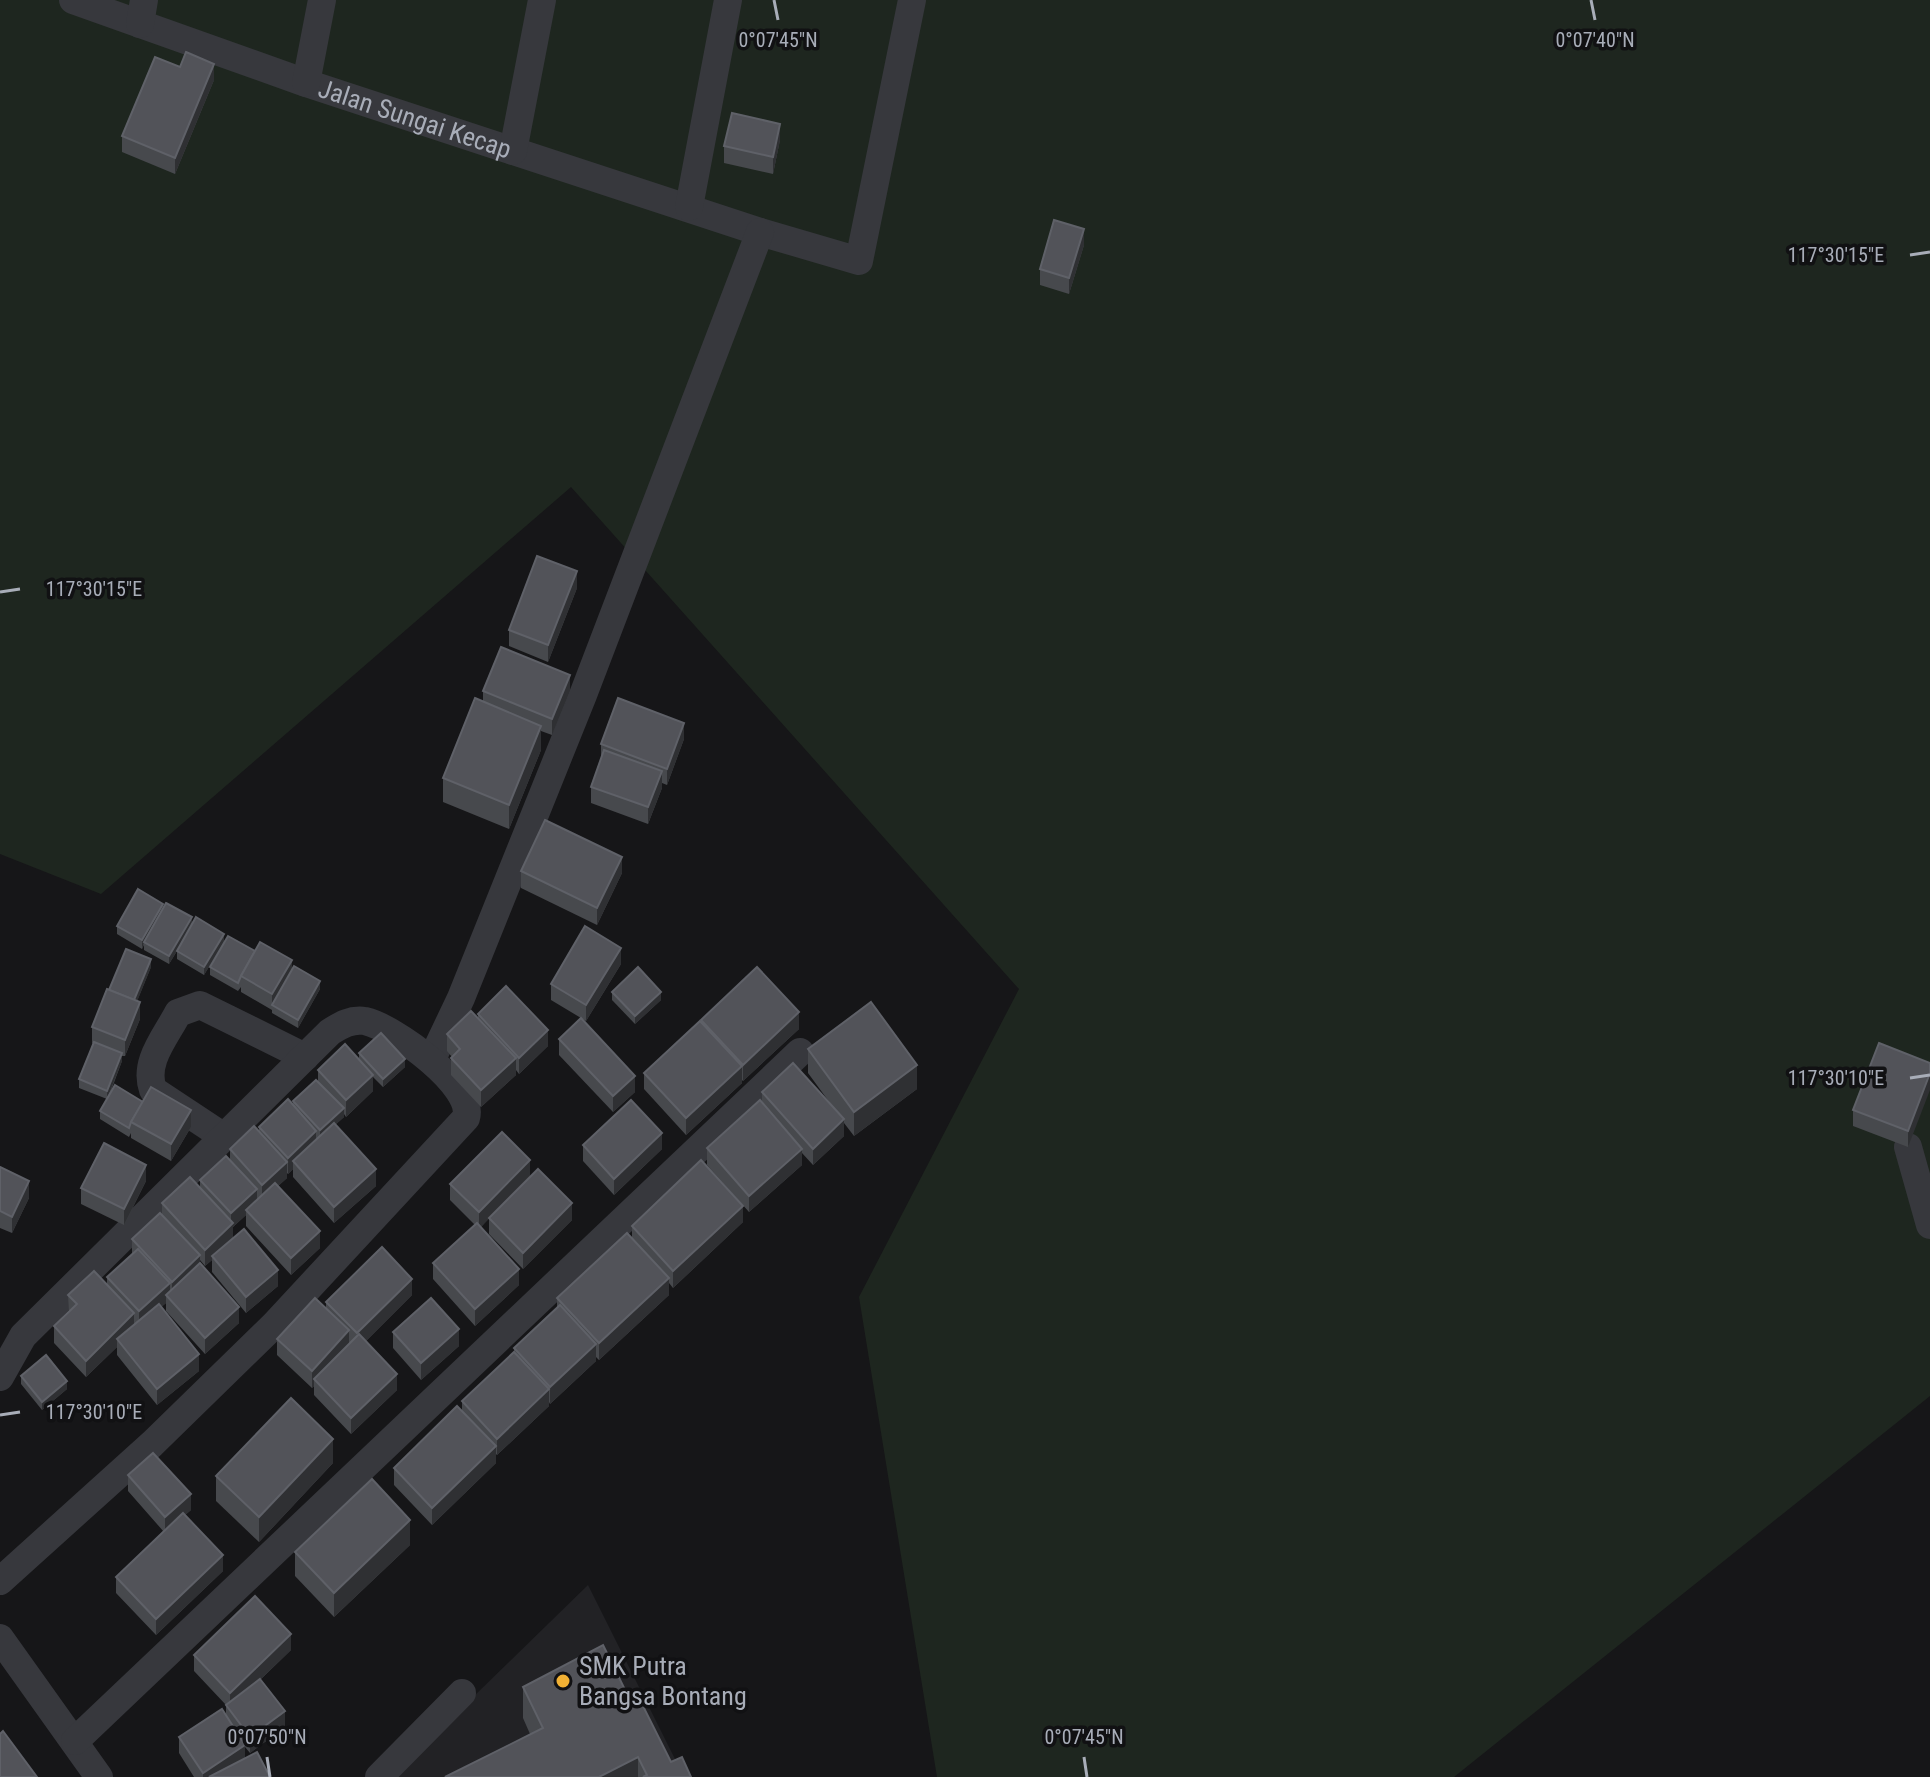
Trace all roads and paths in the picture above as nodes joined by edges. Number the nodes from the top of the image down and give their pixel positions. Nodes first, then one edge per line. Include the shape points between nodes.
1 (73, 0) edge
2 (322, 0) edge
3 (542, 0) edge
4 (728, 0) edge
5 (912, 0) edge
6 (142, 12) edge
7 (306, 83) junction
8 (513, 151) junction
9 (689, 207) junction
10 (760, 232) junction
11 (800, 1052) dead end
12 (305, 1057) junction
13 (432, 1059) junction
14 (224, 1137) junction
15 (1908, 1147) edge
16 (1930, 1225) edge
17 (0, 1377) edge
18 (0, 1581) edge
19 (0, 1638) edge
20 (462, 1693) dead end
21 (75, 1741) junction
22 (99, 1777) edge
23 (379, 1777) edge

1 - 6 street, Jalan Sungai Kecap
2 - 7 street
3 - 8 street
4 - 9 street
5 - 10 street, Jalan Sungai Kecap via 859,261
6 - 7 street, Jalan Sungai Kecap
7 - 8 street, Jalan Sungai Kecap
8 - 9 street, Jalan Sungai Kecap
9 - 10 street, Jalan Sungai Kecap
10 - 13 street via 583,695
11 - 21 street
12 - 13 street via 330,1032 346,1022 362,1021 382,1027
12 - 14 street
12 - 14 street via 200,1005 178,1013 149,1066 153,1090
13 - 18 street via 466,1102 466,1118 275,1324
14 - 17 street via 23,1336
15 - 16 street
19 - 21 street
20 - 23 street
21 - 22 street

